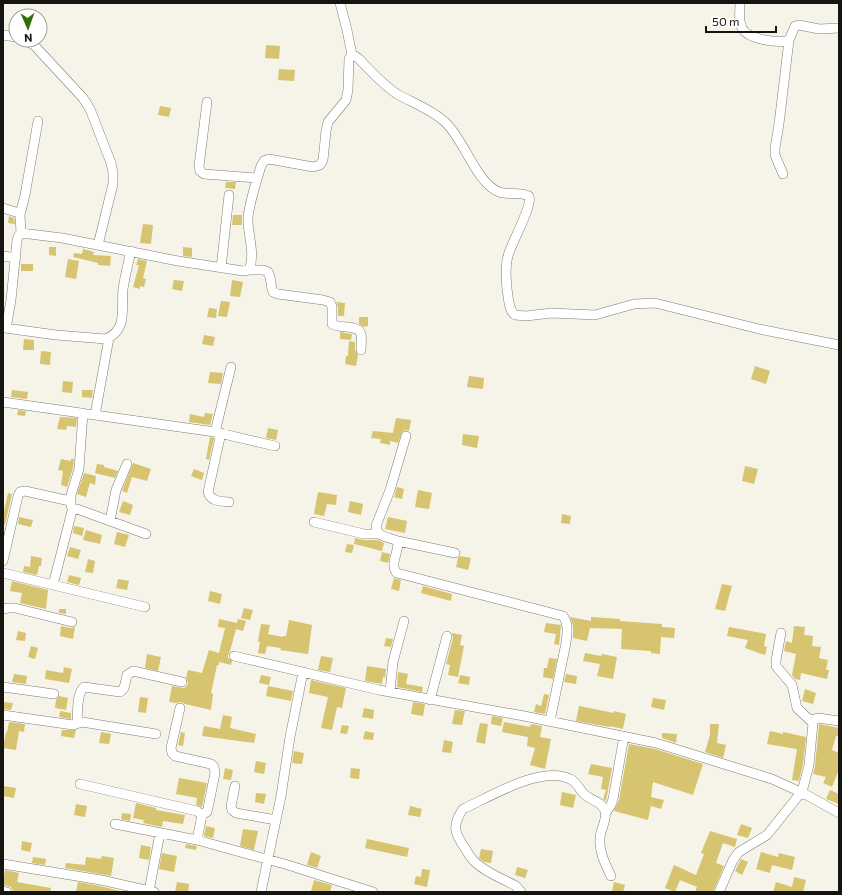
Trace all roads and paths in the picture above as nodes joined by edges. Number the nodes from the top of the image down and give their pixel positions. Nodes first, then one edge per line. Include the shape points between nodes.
1 (340, 3) edge
2 (740, 3) edge
3 (839, 28) edge
4 (789, 40) junction
5 (37, 48) edge
6 (352, 55) junction
7 (207, 102) dead end
8 (38, 121) dead end
9 (783, 174) dead end
10 (257, 178) junction
11 (229, 195) dead end
12 (3, 208) edge
13 (20, 215) junction
14 (21, 233) junction
15 (98, 245) junction
16 (131, 252) junction
17 (3, 256) edge
18 (16, 258) junction
19 (221, 268) junction
20 (248, 270) junction
21 (4, 328) edge
22 (109, 338) junction
23 (839, 345) edge
24 (361, 350) dead end
25 (231, 367) dead end
26 (3, 402) edge
27 (83, 413) junction
28 (95, 415) junction
29 (218, 433) junction
30 (406, 436) dead end
31 (274, 446) dead end
32 (127, 464) dead end
33 (70, 501) junction
34 (230, 502) dead end
35 (72, 510) junction
36 (110, 521) junction
37 (314, 522) dead end
38 (146, 534) dead end
39 (379, 534) junction
40 (398, 541) junction
41 (455, 553) dead end
42 (3, 560) edge
43 (3, 573) edge
44 (53, 585) junction
45 (145, 607) dead end
46 (3, 610) edge
47 (404, 621) dead end
48 (72, 622) dead end
49 (781, 634) dead end
50 (447, 636) dead end
51 (234, 656) dead end
52 (303, 672) junction
53 (182, 682) dead end
54 (3, 687) edge
55 (390, 692) junction
56 (54, 694) dead end
57 (430, 700) junction
58 (180, 708) dead end
59 (3, 715) edge
60 (550, 721) junction
61 (839, 721) edge
62 (77, 723) junction
63 (813, 723) junction
64 (156, 734) dead end
65 (624, 736) junction
66 (80, 784) dead end
67 (235, 786) dead end
68 (804, 793) junction
69 (606, 812) junction
70 (839, 813) edge
71 (202, 816) junction
72 (276, 820) junction
73 (115, 824) dead end
74 (160, 833) junction
75 (197, 840) junction
76 (268, 860) junction
77 (3, 864) edge
78 (611, 876) dead end
79 (3, 891) edge
80 (152, 891) edge
81 (7, 892) edge
82 (261, 892) edge
83 (372, 892) edge
84 (521, 892) edge
85 (719, 892) edge

1 - 6 street
2 - 4 street via 739,19 744,33 767,40
3 - 4 street via 799,25 795,26
4 - 9 street via 774,156
5 - 15 street via 83,98 90,109 111,163 113,184
6 - 10 street via 349,58 346,100 328,122 323,160 320,165 313,167 268,159 261,166
6 - 23 street via 396,93 444,121 454,131 480,175 490,185 499,192 529,196 530,202 508,256 507,288 510,309 515,315 595,315 634,304 655,303 759,329
7 - 10 street via 200,171 204,174
8 - 13 street
10 - 20 street via 248,216 251,249
11 - 19 street
12 - 13 street via 18,212
13 - 14 street
14 - 15 street
14 - 18 street via 17,240
15 - 16 street
16 - 19 street
16 - 22 street via 123,290 122,319 118,330
17 - 18 street
18 - 21 street via 11,300
19 - 20 street
20 - 24 street via 268,272 271,277 271,288 278,294 330,302 332,324 358,330 361,333
21 - 22 street via 56,335
22 - 28 street
25 - 29 street
26 - 27 street
27 - 28 street
27 - 33 street via 79,469
28 - 29 street
29 - 31 street
29 - 34 street via 208,492 209,497 214,500
30 - 39 street via 376,526
32 - 36 street via 116,490
33 - 35 street
33 - 42 street via 20,492
35 - 36 street via 77,509
35 - 44 street
36 - 38 street
37 - 39 street via 364,534
39 - 40 street
40 - 41 street
40 - 60 street via 393,566 397,573 563,616 566,620 566,643
43 - 44 street
44 - 45 street
46 - 48 street via 15,608
47 - 55 street via 393,662
49 - 63 street via 776,666 792,685 797,708
50 - 57 street
51 - 52 street
52 - 55 street
52 - 72 street
53 - 62 street via 133,671 127,675 124,688 120,692 84,687 79,697
54 - 56 street
55 - 57 street
57 - 60 street
58 - 71 street via 172,753 214,767 208,808
59 - 62 street via 73,725
60 - 65 street
61 - 63 street via 818,718 814,719
62 - 64 street
63 - 68 street
65 - 68 street via 715,760 772,779
65 - 69 street via 612,799
66 - 71 street via 197,811
67 - 72 street via 232,810 236,813
68 - 70 street
68 - 85 street via 796,797 767,835 739,852
69 - 78 street via 600,844 602,856
69 - 84 street via 604,806 585,795 570,779 547,775 534,777 463,809 455,828 457,837 470,856 476,863 516,886
71 - 75 street
72 - 76 street
73 - 74 street
74 - 75 street
74 - 80 street
75 - 76 street
76 - 82 street
76 - 83 street
77 - 80 street
79 - 81 street

